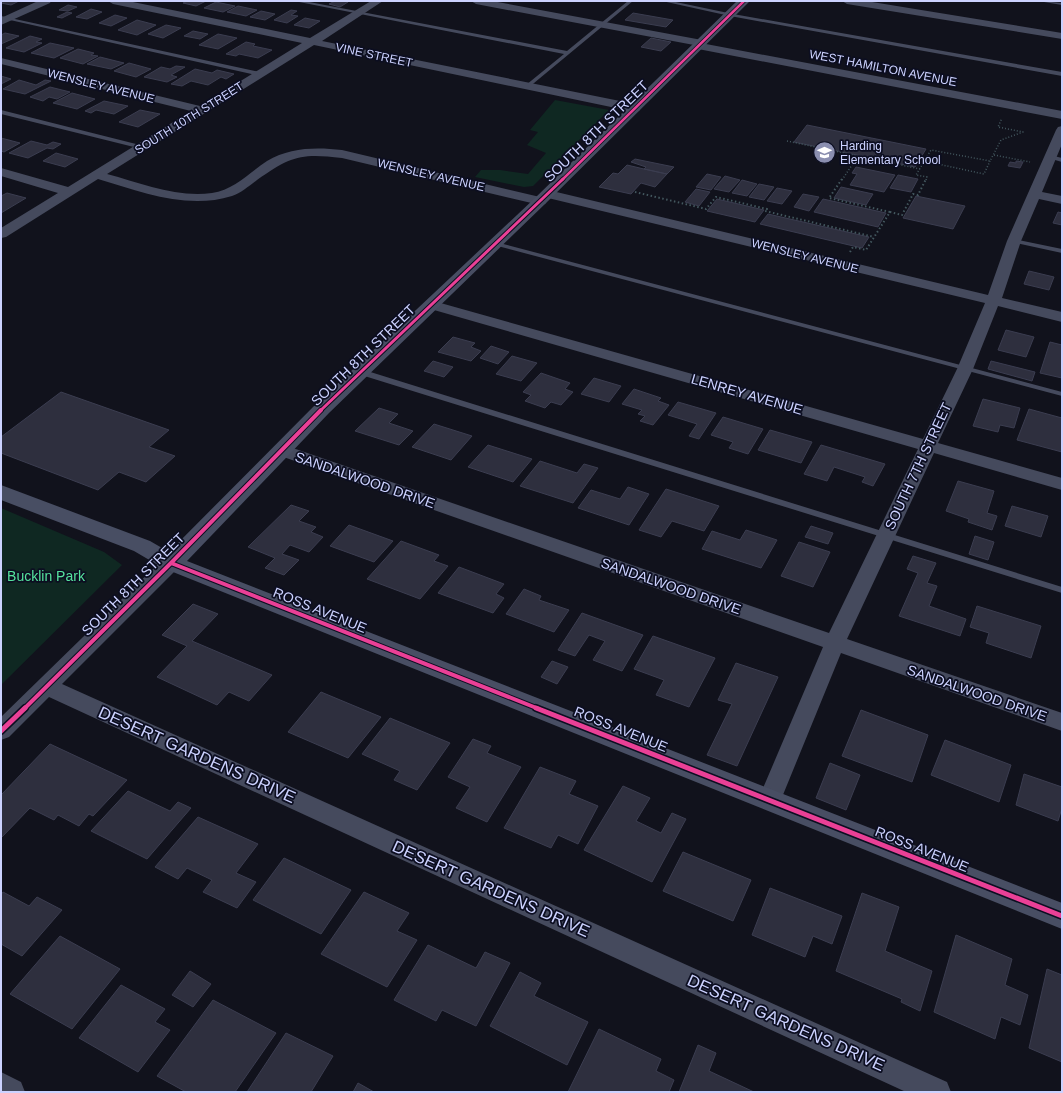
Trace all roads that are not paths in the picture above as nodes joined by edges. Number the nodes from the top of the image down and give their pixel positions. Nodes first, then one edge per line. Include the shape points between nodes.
1 (46, 1) edge
2 (113, 1) edge
3 (296, 1) edge
4 (378, 1) edge
5 (476, 1) edge
6 (631, 1) edge
7 (664, 1) edge
8 (744, 1) edge
9 (847, 1) edge
10 (1044, 1) edge
11 (1062, 4) edge
12 (359, 13) junction
13 (730, 15) junction
14 (4, 19) edge
15 (603, 24) junction
16 (1062, 36) edge
17 (312, 42) junction
18 (700, 44) junction
19 (568, 53) junction
20 (1, 61) edge
21 (260, 74) junction
22 (1062, 74) edge
23 (528, 86) junction
24 (636, 108) junction
25 (202, 110) junction
26 (1, 112) edge
27 (1062, 115) edge
28 (1062, 130) edge
29 (142, 147) junction
30 (1053, 161) edge
31 (1, 172) edge
32 (97, 174) junction
33 (70, 192) junction
34 (1035, 194) junction
35 (544, 197) junction
36 (1062, 200) edge
37 (1, 234) edge
38 (1014, 240) junction
39 (496, 244) junction
40 (1062, 251) edge
41 (993, 301) junction
42 (432, 305) junction
43 (1062, 317) edge
44 (964, 369) junction
45 (362, 372) junction
46 (1062, 394) edge
47 (928, 446) junction
48 (281, 450) junction
49 (1062, 484) edge
50 (1, 492) edge
51 (886, 535) junction
52 (171, 563) junction
53 (1062, 590) edge
54 (835, 643) junction
55 (46, 686) junction
56 (1062, 722) edge
57 (1, 731) edge
58 (770, 800) junction
59 (1062, 916) edge
60 (1, 1086) edge
61 (11, 1092) edge
62 (937, 1092) edge

1 - 14 street
2 - 17 street, VINE STREET
3 - 12 lane
4 - 12 street, SOUTH 10TH STREET
5 - 15 street, WEST HAMILTON AVENUE
6 - 15 lane
7 - 13 lane
8 - 13 street, SOUTH 8TH STREET
9 - 16 street
10 - 11 lane
12 - 17 street, SOUTH 10TH STREET
12 - 19 lane
13 - 18 street, SOUTH 8TH STREET
13 - 22 lane
14 - 21 lane
15 - 18 street, WEST HAMILTON AVENUE
15 - 19 lane
17 - 21 street, SOUTH 10TH STREET
17 - 23 street, VINE STREET
18 - 24 street, SOUTH 8TH STREET
18 - 27 street, WEST HAMILTON AVENUE
19 - 23 lane
20 - 25 street, WENSLEY AVENUE
21 - 25 street, SOUTH 10TH STREET
23 - 24 street, VINE STREET
24 - 35 street, SOUTH 8TH STREET
25 - 29 street, SOUTH 10TH STREET
26 - 29 lane
28 - 30 street, SOUTH 7TH STREET
29 - 32 street, SOUTH 10TH STREET
30 - 34 street, SOUTH 7TH STREET
31 - 33 street
32 - 33 street, SOUTH 10TH STREET
32 - 35 street, WENSLEY AVENUE via 178,196 206,197 228,193 277,160 294,154 320,151
33 - 37 street, SOUTH 10TH STREET
34 - 36 street
34 - 38 street, SOUTH 7TH STREET
35 - 39 street, SOUTH 8TH STREET
35 - 41 street, WENSLEY AVENUE
38 - 40 lane
38 - 41 street, SOUTH 7TH STREET
39 - 42 street, SOUTH 8TH STREET
39 - 44 lane
41 - 43 street, WENSLEY AVENUE
41 - 44 street, SOUTH 7TH STREET
42 - 45 street, SOUTH 8TH STREET
42 - 47 street, LENREY AVENUE
44 - 46 lane
44 - 47 street, SOUTH 7TH STREET
45 - 48 street, SOUTH 8TH STREET
45 - 51 lane
47 - 49 street, LENREY AVENUE
47 - 51 street, SOUTH 7TH STREET
48 - 52 street, SOUTH 8TH STREET
48 - 54 street, SANDALWOOD DRIVE
50 - 52 street, ROSS AVENUE via 142,546
51 - 53 lane
51 - 54 street, SOUTH 7TH STREET
52 - 55 street, SOUTH 8TH STREET
52 - 58 street, ROSS AVENUE
54 - 56 street, SANDALWOOD DRIVE
54 - 58 street, SOUTH 7TH STREET
55 - 57 street, SOUTH 8TH STREET
55 - 62 street, DESERT GARDENS DRIVE
58 - 59 street, ROSS AVENUE
60 - 61 street

